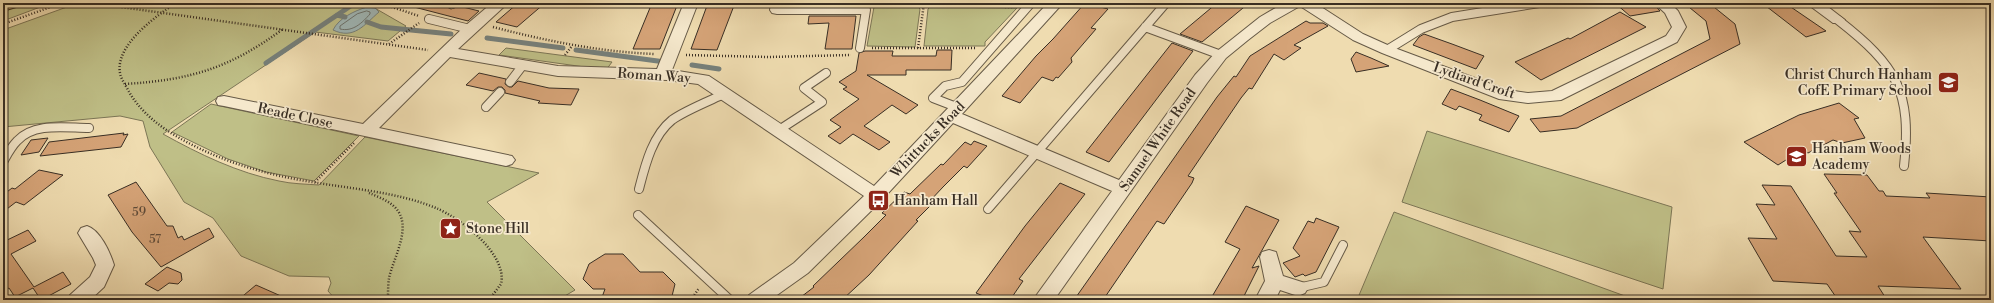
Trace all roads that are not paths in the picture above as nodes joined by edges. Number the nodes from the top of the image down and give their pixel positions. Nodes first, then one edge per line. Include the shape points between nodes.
1 (9, 3) edge
2 (501, 3) edge
3 (691, 3) edge
4 (778, 3) edge
5 (1056, 3) edge
6 (1166, 3) edge
7 (1295, 3) edge
8 (1305, 3) edge
9 (1540, 3) edge
10 (1661, 3) edge
11 (1813, 3) edge
12 (3, 5) edge
13 (1029, 5) edge
14 (804, 6) edge
15 (838, 10) joint
16 (440, 14) dead end
17 (1838, 20) joint
18 (474, 26) junction
19 (1145, 27) junction
20 (860, 48) road end
21 (1387, 50) junction
22 (447, 52) junction
23 (1221, 55) junction
24 (523, 65) junction
25 (826, 73) dead end
26 (663, 74) junction
27 (510, 82) dead end
28 (500, 92) dead end
29 (724, 94) junction
30 (224, 101) dead end
31 (486, 107) dead end
32 (955, 112) junction
33 (89, 128) dead end
34 (779, 130) junction
35 (366, 131) junction
36 (1039, 152) junction
37 (506, 160) dead end
38 (3, 162) edge
39 (1904, 166) dead end
40 (639, 189) dead end
41 (1124, 189) junction
42 (876, 195) junction
43 (988, 209) dead end
44 (638, 215) dead end
45 (88, 233) dead end
46 (1343, 245) dead end
47 (1269, 257) dead end
48 (1275, 281) junction
49 (1298, 288) joint
50 (78, 300) edge
51 (730, 300) edge
52 (756, 300) edge
53 (1043, 300) edge
54 (1265, 300) edge

1 - 12 highway
2 - 18 street
3 - 26 street
4 - 14 street via 777,10
5 - 32 street, Whittucks Road
6 - 19 lane
7 - 23 street, Samuel White Road via 1266,20
8 - 21 street, Lydiard Croft via 1358,37
9 - 21 lane via 1452,17 1420,29
10 - 21 street, Lydiard Croft via 1671,11 1679,27 1672,39 1555,96 1528,98 1505,95
11 - 17 street
13 - 32 lane via 962,82 945,86 933,98
14 - 15 street
15 - 20 lane via 866,10
16 - 18 lane via 431,20
17 - 39 lane via 1874,52 1896,81 1906,113
18 - 22 street
19 - 23 lane
19 - 36 lane
22 - 24 street, Roman Way
22 - 35 street
23 - 41 street, Samuel White Road
24 - 26 street, Roman Way via 558,71
24 - 27 lane
25 - 34 lane via 804,88 822,102
26 - 29 street, Roman Way via 703,80
28 - 31 lane
29 - 34 street, Roman Way
29 - 40 lane via 667,124 649,152
30 - 35 street, Reade Close
32 - 36 street
32 - 42 street, Whittucks Road
33 - 38 lane via 59,127 34,131 16,142
34 - 42 street, Roman Way
35 - 37 street, Reade Close
36 - 41 street
36 - 43 lane
41 - 53 street, Samuel White Road
42 - 52 street, Whittucks Road via 801,268
44 - 51 lane
45 - 50 street via 105,266 98,282
46 - 49 lane via 1324,282
47 - 48 street
48 - 49 street
48 - 54 street

